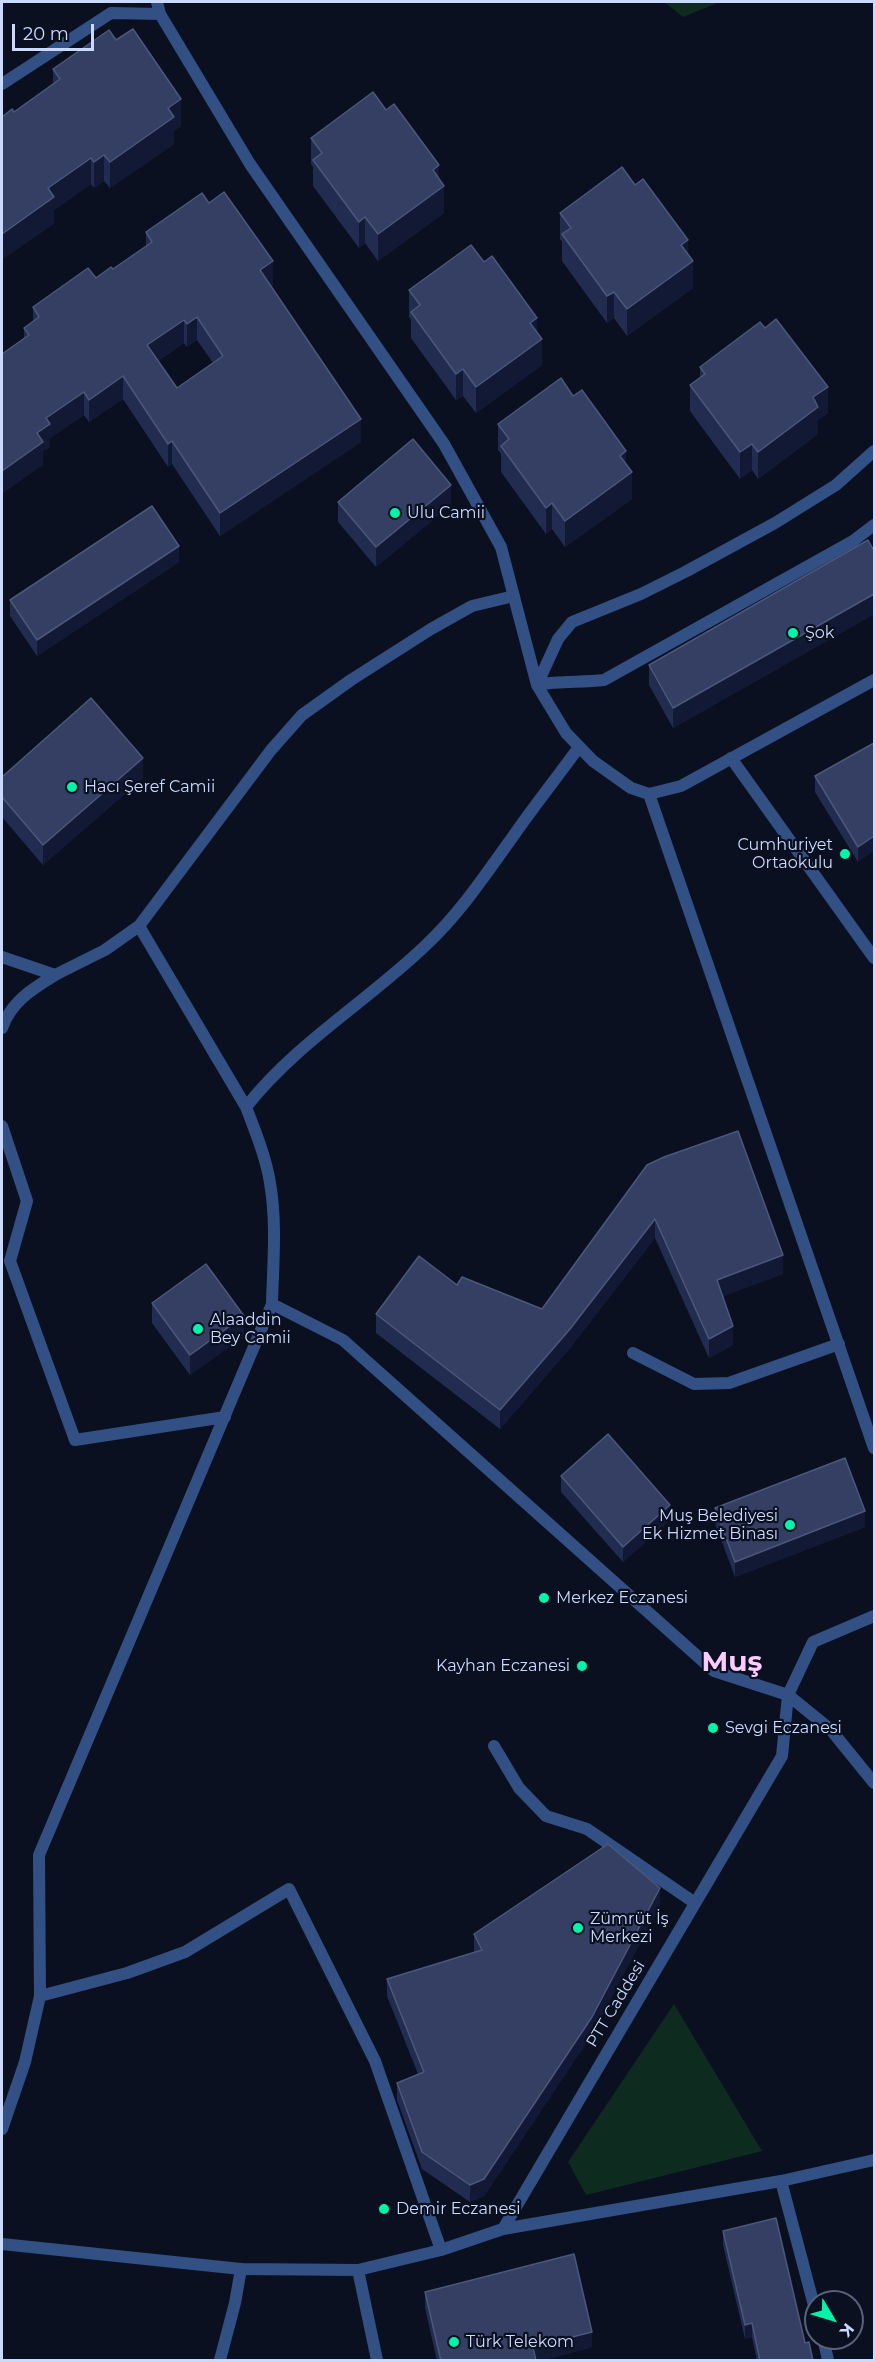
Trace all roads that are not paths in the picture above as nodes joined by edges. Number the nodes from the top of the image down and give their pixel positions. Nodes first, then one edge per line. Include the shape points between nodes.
1 (158, 8) edge
2 (2, 84) edge
3 (874, 451) edge
4 (874, 525) edge
5 (514, 596) junction
6 (874, 680) edge
7 (537, 685) junction
8 (579, 747) junction
9 (731, 758) junction
10 (649, 794) junction
11 (139, 926) junction
12 (2, 957) edge
13 (874, 958) edge
14 (55, 975) junction
15 (2, 1028) edge
16 (246, 1107) junction
17 (2, 1126) edge
18 (272, 1304) junction
19 (838, 1344) junction
20 (633, 1353) dead end
21 (225, 1417) junction
22 (874, 1448) edge
23 (874, 1616) edge
24 (789, 1695) junction
25 (494, 1746) dead end
26 (874, 1783) edge
27 (695, 1904) junction
28 (40, 1996) junction
29 (2, 2129) edge
30 (874, 2160) edge
31 (781, 2181) junction
32 (503, 2229) junction
33 (2, 2244) edge
34 (441, 2250) junction
35 (241, 2269) junction
36 (358, 2270) junction
37 (810, 2290) edge
38 (220, 2361) edge
39 (377, 2361) edge

1 - 2 street via 111,13
1 - 5 street via 250,164 444,444 501,547
3 - 7 street via 836,485 775,523 685,573 572,622 558,639
4 - 7 street via 853,541 604,680
5 - 7 street
5 - 11 street via 472,606 431,628 303,715 271,750
6 - 9 street
7 - 8 street
8 - 10 street via 632,788
8 - 16 street via 458,912 401,967 312,1040
9 - 10 street via 681,786
9 - 13 street
10 - 19 street
11 - 14 street via 105,950
11 - 16 street
12 - 14 street
14 - 15 street via 7,1012
16 - 18 street via 270,1181 274,1227
17 - 21 street via 27,1201 10,1261 75,1440
18 - 21 street
18 - 24 street via 343,1340 714,1671
19 - 20 street via 729,1383 694,1384
19 - 22 street
21 - 28 street via 39,1854
23 - 24 street, PTT Caddesi via 813,1642
24 - 26 street via 831,1730
24 - 27 street, PTT Caddesi via 782,1756
25 - 27 street via 519,1788 546,1816 587,1828
27 - 32 street, PTT Caddesi
28 - 29 street via 25,2062
28 - 34 street via 127,1973 185,1952 289,1889 375,2061
30 - 31 street
31 - 32 street
31 - 37 street
32 - 34 street
33 - 35 street
34 - 36 street
35 - 36 street
35 - 38 street
36 - 39 street

